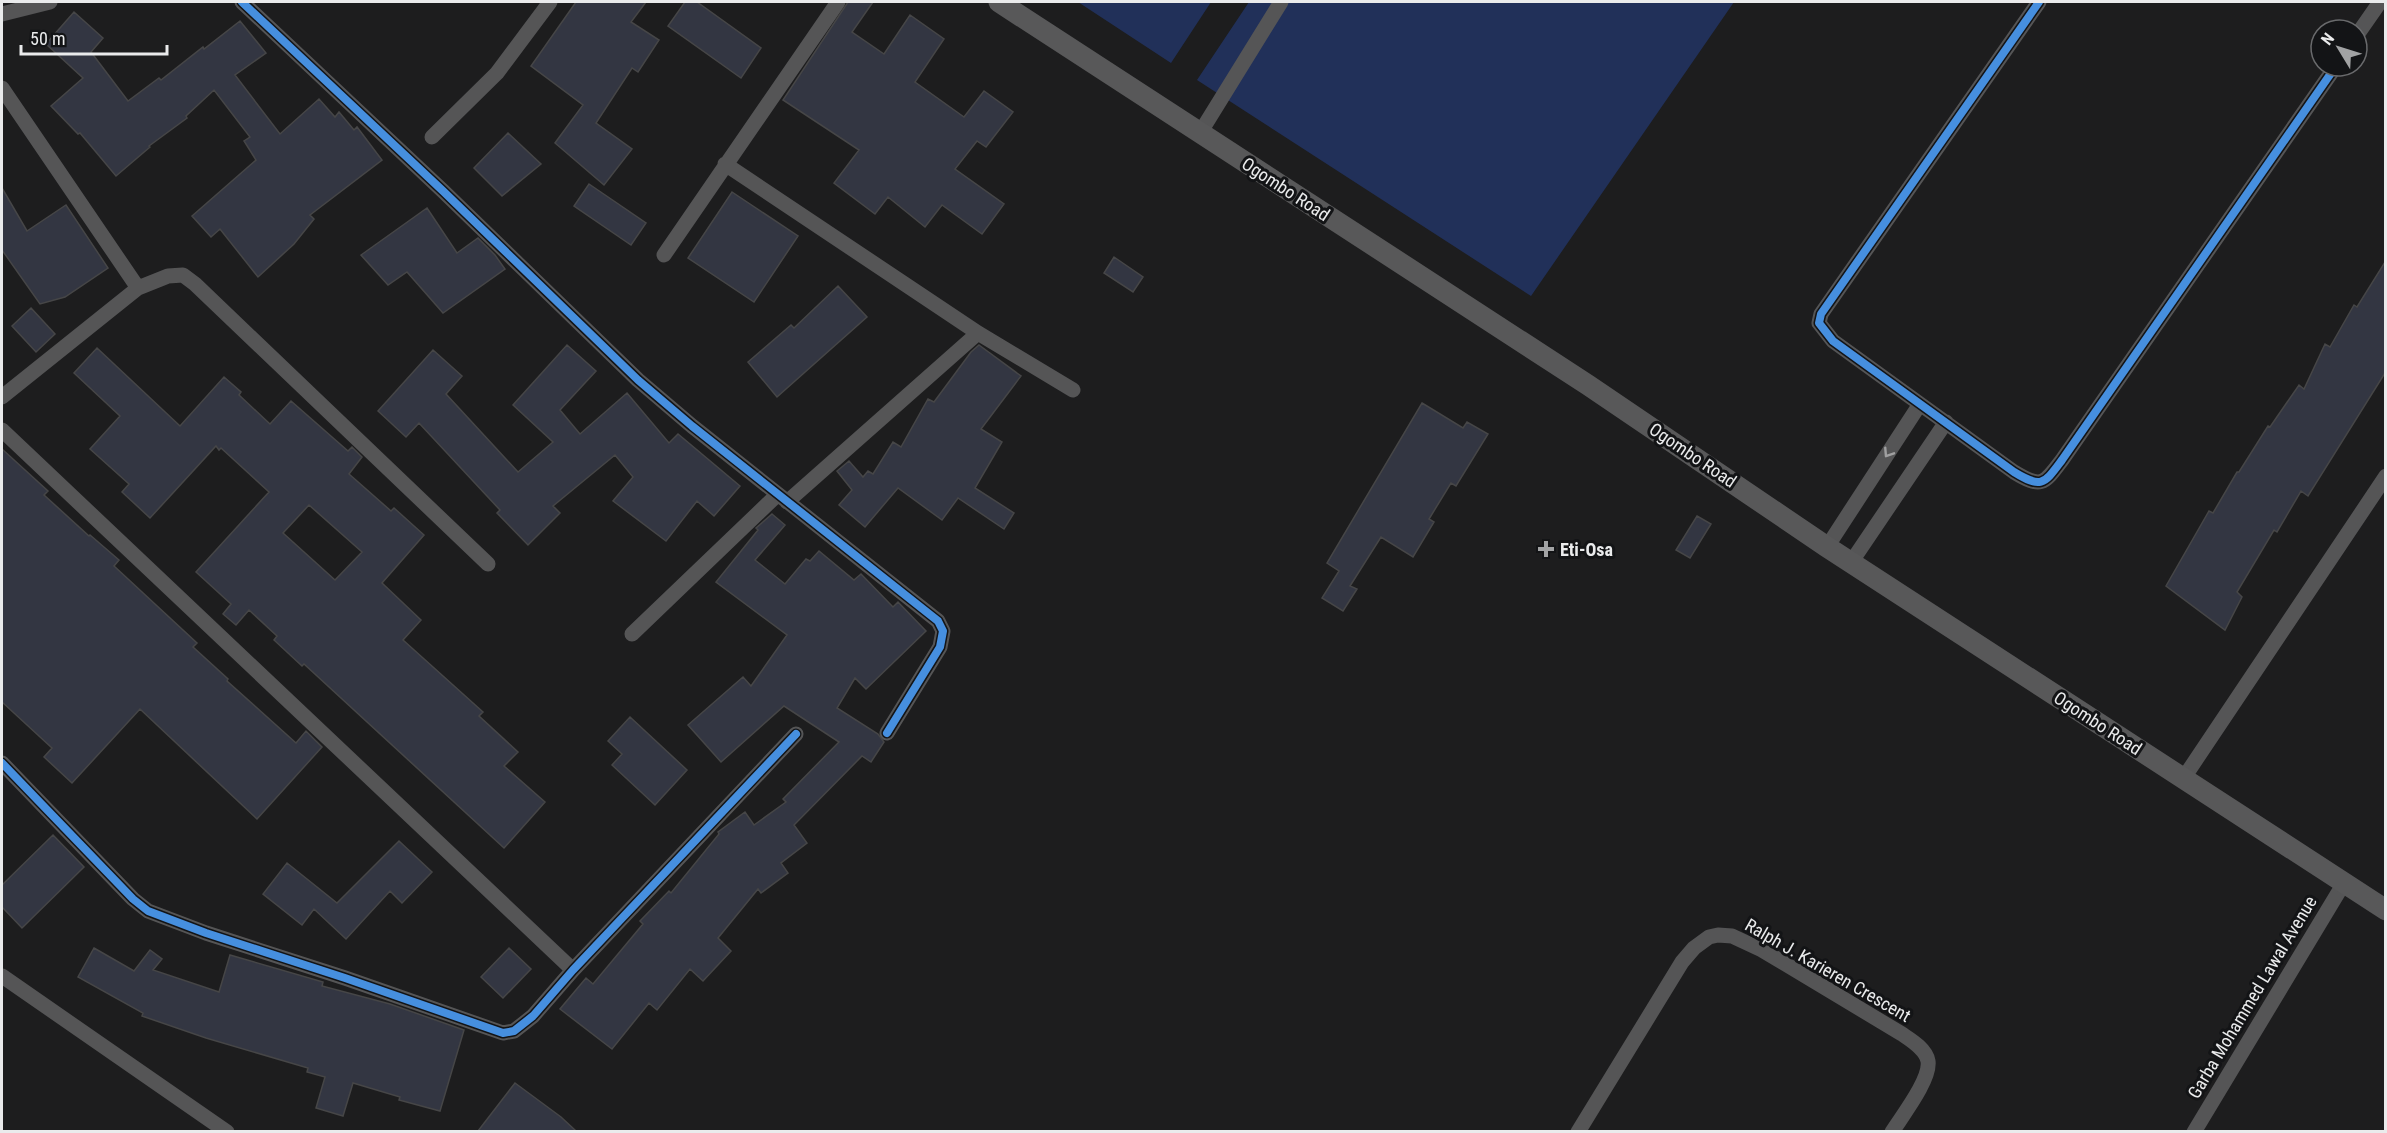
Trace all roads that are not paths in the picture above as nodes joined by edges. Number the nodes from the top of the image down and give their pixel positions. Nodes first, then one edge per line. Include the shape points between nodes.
1 (50, 2) edge
2 (242, 2) edge
3 (550, 2) edge
4 (838, 2) edge
5 (999, 2) edge
6 (1281, 2) edge
7 (2039, 2) edge
8 (2380, 2) edge
9 (2, 14) edge
10 (2369, 18) edge
11 (2328, 78) edge
12 (2, 88) edge
13 (1200, 132) junction
14 (432, 137) dead end
15 (725, 165) junction
16 (664, 255) dead end
17 (138, 288) junction
18 (978, 333) junction
19 (1073, 390) dead end
20 (2, 397) edge
21 (1920, 404) junction
22 (1946, 422) junction
23 (2, 430) edge
24 (2385, 476) edge
25 (782, 498) junction
26 (1827, 547) junction
27 (1852, 561) junction
28 (488, 564) dead end
29 (632, 634) dead end
30 (887, 733) dead end
31 (796, 734) dead end
32 (2, 763) edge
33 (2183, 779) junction
34 (2344, 883) junction
35 (2385, 910) edge
36 (573, 970) junction
37 (2, 976) edge
38 (227, 1131) edge
39 (1578, 1131) edge
40 (1892, 1131) edge
41 (2194, 1131) edge

1 - 9 street
2 - 25 street via 638,380
3 - 14 street via 498,73
4 - 15 street
5 - 13 main road, Ogombo Road
6 - 13 street
7 - 21 street via 1821,314 1819,322 1833,341
8 - 10 street
11 - 22 street via 2046,481 2030,482
12 - 17 street
13 - 26 main road, Ogombo Road via 1588,385
15 - 16 street
15 - 18 street
17 - 20 street
17 - 28 street via 177,274 188,278
18 - 19 street
18 - 25 street
21 - 22 street
21 -> 26 street
22 - 27 street
23 - 36 street
24 - 33 street
25 - 29 street
25 - 30 street via 941,626 940,647
26 - 27 main road, Ogombo Road
27 - 33 main road, Ogombo Road
31 - 36 street
32 - 36 street via 133,899 148,911 206,933 503,1033 514,1031 533,1016
33 - 34 main road, Ogombo Road
34 - 35 main road, Ogombo Road
34 - 41 street, Garba Mohammed Lawal Avenue
37 - 38 street
39 - 40 street, Ralph J. Karieren Crescent via 1682,962 1694,948 1718,935 1732,936 1762,950 1902,1034 1923,1051 1928,1060 1926,1074

